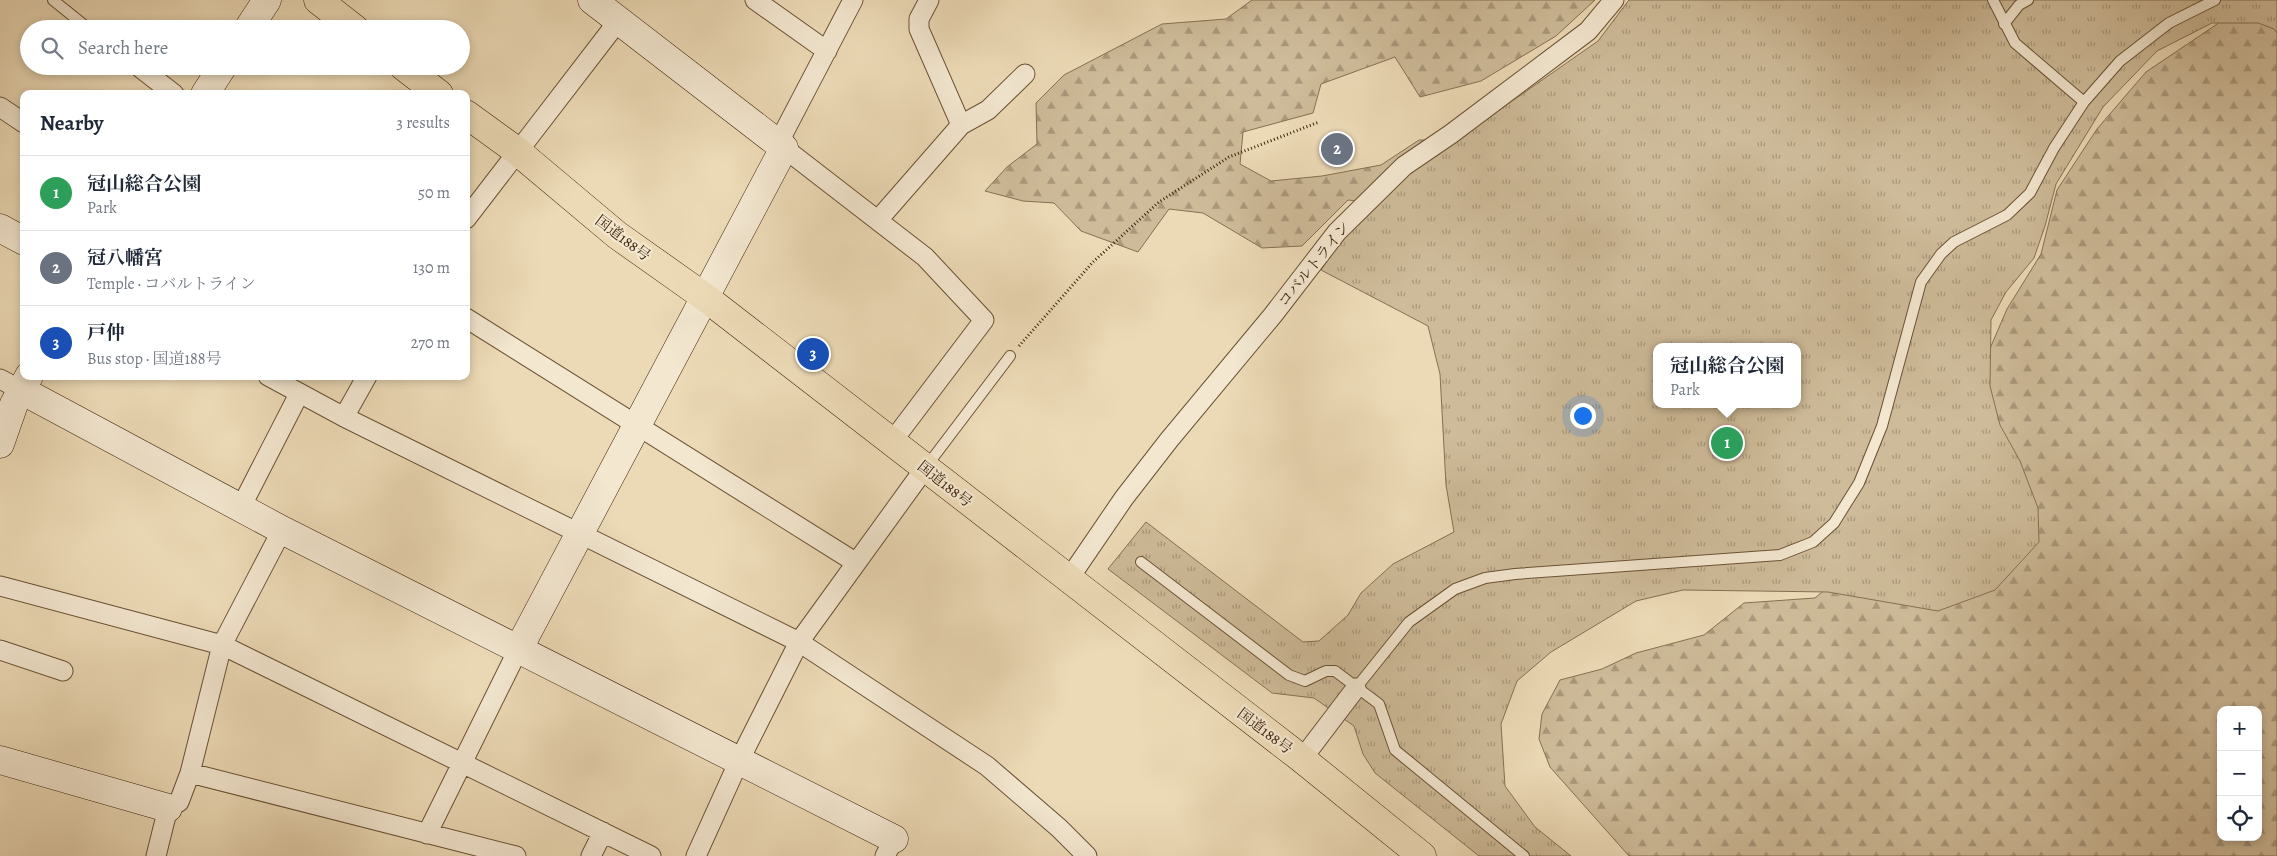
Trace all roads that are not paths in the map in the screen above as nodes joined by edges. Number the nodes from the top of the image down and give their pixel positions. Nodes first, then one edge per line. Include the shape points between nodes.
1 (53, 0) edge
2 (267, 0) edge
3 (318, 0) edge
4 (592, 0) edge
5 (755, 0) edge
6 (853, 0) edge
7 (929, 0) edge
8 (1614, 0) edge
9 (1993, 0) edge
10 (2028, 0) edge
11 (2214, 0) edge
12 (78, 20) edge
13 (254, 20) edge
14 (344, 20) edge
15 (619, 20) junction
16 (2004, 24) junction
17 (827, 51) junction
18 (1025, 74) dead end
19 (150, 75) edge
20 (217, 75) edge
21 (415, 75) edge
22 (169, 90) edge
23 (208, 90) edge
24 (434, 90) edge
25 (2084, 102) junction
26 (0, 107) edge
27 (470, 117) edge
28 (20, 120) edge
29 (960, 125) junction
30 (784, 148) junction
31 (517, 151) junction
32 (470, 214) edge
33 (878, 220) junction
34 (0, 228) edge
35 (20, 239) edge
36 (706, 298) junction
37 (470, 321) edge
38 (1010, 356) road end
39 (275, 380) edge
40 (365, 380) edge
41 (16, 382) edge
42 (299, 394) junction
43 (344, 417) junction
44 (637, 427) junction
45 (891, 443) junction
46 (0, 444) edge
47 (925, 468) junction
48 (241, 507) junction
49 (282, 530) junction
50 (579, 533) junction
51 (855, 562) junction
52 (1141, 562) dead end
53 (1068, 580) junction
54 (0, 586) edge
55 (798, 642) junction
56 (222, 645) junction
57 (0, 650) edge
58 (518, 650) junction
59 (63, 670) dead end
60 (1356, 688) junction
61 (1302, 759) junction
62 (0, 760) edge
63 (739, 761) junction
64 (461, 764) junction
65 (190, 773) junction
66 (168, 808) junction
67 (602, 832) junction
68 (427, 834) junction
69 (889, 848) edge
70 (1419, 855) edge
71 (156, 856) edge
72 (516, 856) edge
73 (591, 856) edge
74 (651, 856) edge
75 (696, 856) edge
76 (1087, 856) edge
77 (1524, 856) edge

1 - 12 lane
2 - 13 street
3 - 14 highway
4 - 15 street
5 - 17 street
6 - 17 street
7 - 29 street via 919,19 919,29
8 - 53 street, コバルトライン via 1588,31 1404,166 1337,232 1124,498
9 - 16 lane
10 - 16 lane via 2019,5
11 - 25 lane via 2169,23 2120,61
15 - 30 street
15 - 31 street
16 - 25 lane via 2015,43
17 - 30 street via 783,134
18 - 29 street via 988,110
19 - 22 street
20 - 23 street
21 - 24 highway
25 - 60 lane via 2030,193 2006,215 1954,242 1940,254 1921,282 1882,426 1862,475 1834,523 1813,542 1780,555 1486,578 1455,589 1409,622
26 - 28 street
27 - 31 highway, 国道188号
29 - 33 street
30 - 33 street
30 - 36 street
31 - 32 street
31 - 36 highway, 国道188号 via 617,235
33 - 45 street via 926,257 984,320
34 - 35 street
36 - 44 street
36 - 45 highway, 国道188号
37 - 44 street
38 - 47 lane
39 - 42 street
40 - 43 street
41 - 46 street
41 - 48 street
42 - 43 street
42 - 48 street
43 - 50 street
44 - 50 street
44 - 51 street
45 - 47 highway, 国道188号
47 - 51 street
47 - 53 highway, 国道188号
48 - 49 street
49 - 56 street
49 - 58 street
50 - 55 street
50 - 58 street
51 - 55 street
52 - 60 lane via 1289,675 1305,681 1335,670
53 - 61 highway, 国道188号
54 - 56 street
55 - 63 street
55 - 76 street via 987,766 1060,828
56 - 64 street
56 - 65 street
57 - 59 street
58 - 63 street
58 - 64 street
60 - 61 street
60 - 77 lane via 1379,704 1396,750
61 - 70 highway, 国道188号
62 - 66 street
63 - 69 street
63 - 75 street
64 - 67 street
64 - 68 street
65 - 66 street via 179,802
65 - 68 street
66 - 71 street
67 - 73 street
67 - 74 street
68 - 72 street

